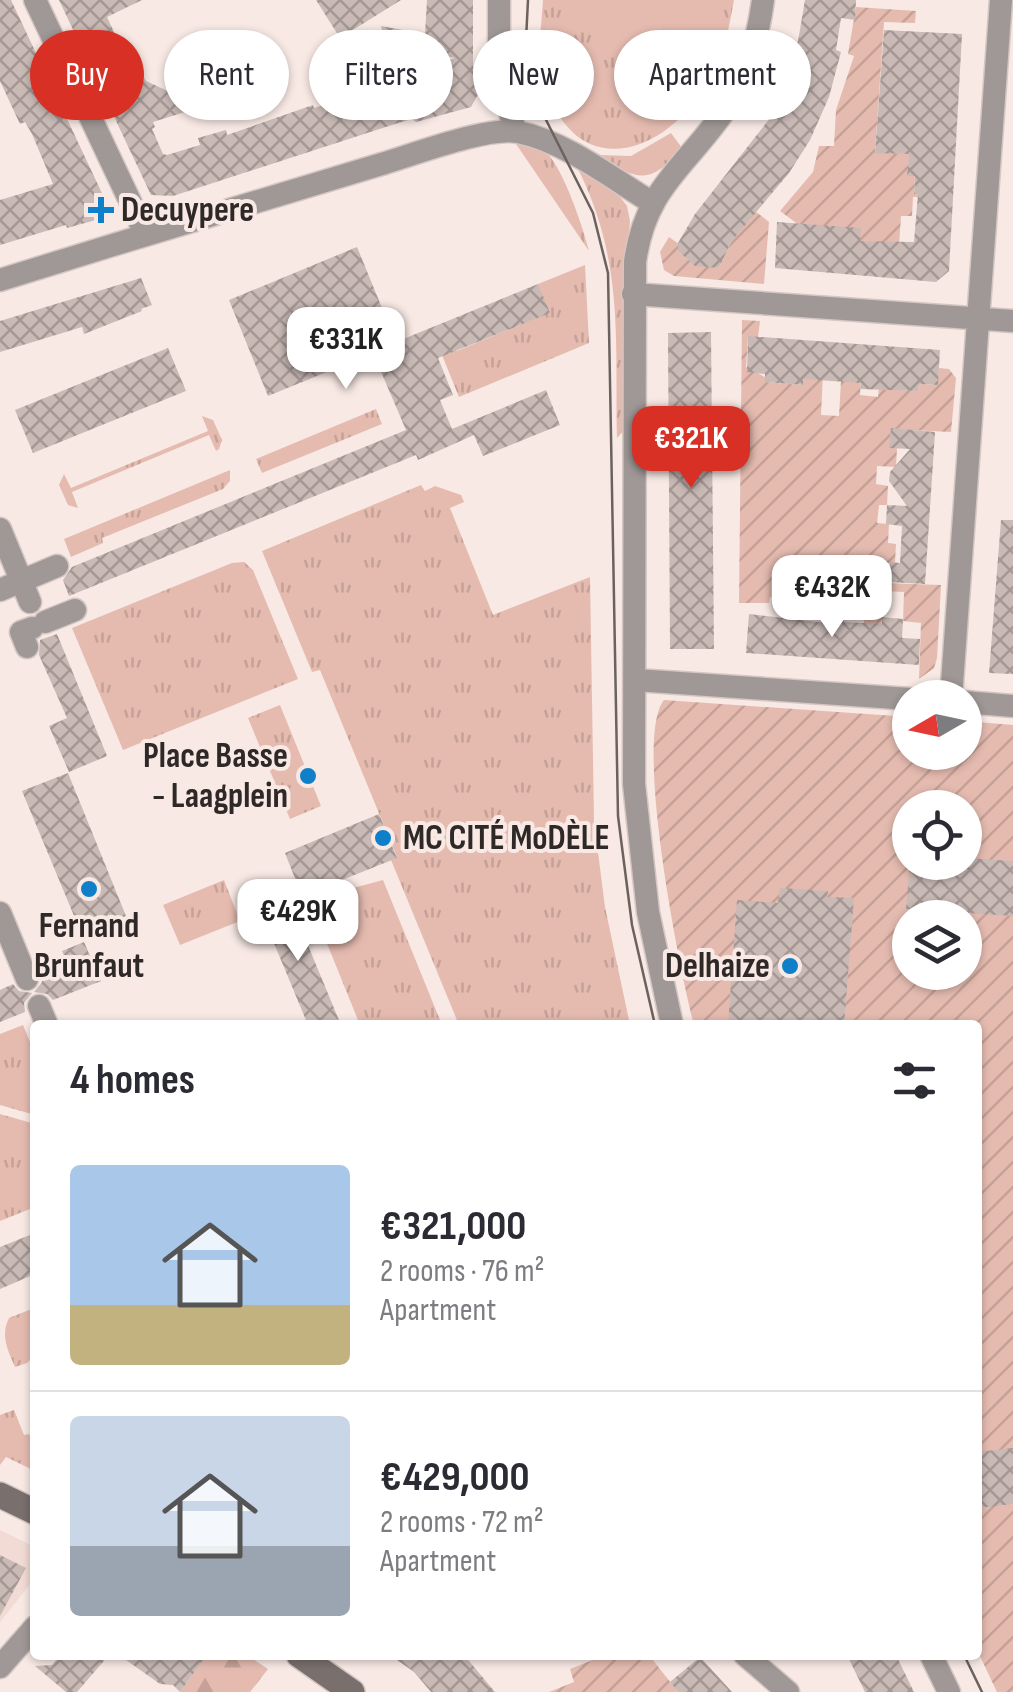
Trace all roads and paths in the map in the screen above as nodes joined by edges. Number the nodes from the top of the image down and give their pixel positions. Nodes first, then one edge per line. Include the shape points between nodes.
1 (35, 0) edge
2 (500, 0) edge
3 (763, 0) edge
4 (1000, 0) edge
5 (515, 131) junction
6 (651, 202) junction
7 (146, 235) junction
8 (0, 280) edge
9 (633, 294) junction
10 (977, 318) junction
11 (1013, 321) edge
12 (0, 530) edge
13 (57, 566) dead end
14 (17, 591) edge
15 (75, 610) dead end
16 (35, 632) dead end
17 (636, 680) junction
18 (953, 680) edge
19 (892, 697) edge
20 (982, 703) edge
21 (1013, 706) edge
22 (0, 913) edge
23 (27, 978) dead end
24 (671, 1020) edge
25 (0, 1495) edge
26 (30, 1510) edge
27 (30, 1633) edge
28 (307, 1660) edge
29 (750, 1660) edge
30 (933, 1660) edge
31 (0, 1667) edge
32 (352, 1692) edge
33 (788, 1692) edge
34 (949, 1692) edge

1 - 7 street
2 - 5 street via 499,73
3 - 6 street via 749,60 727,106
4 - 10 street
5 - 6 street via 571,153
5 - 7 street via 454,142
6 - 9 street
7 - 8 street
9 - 10 street
9 - 17 street
10 - 11 street
10 - 18 street
12 - 14 street
13 - 14 street
15 - 16 street
17 - 19 street
17 - 24 street via 638,836
20 - 21 street
22 - 23 street
25 - 26 main road
27 - 31 street
28 - 32 main road
29 - 33 street
30 - 34 street

